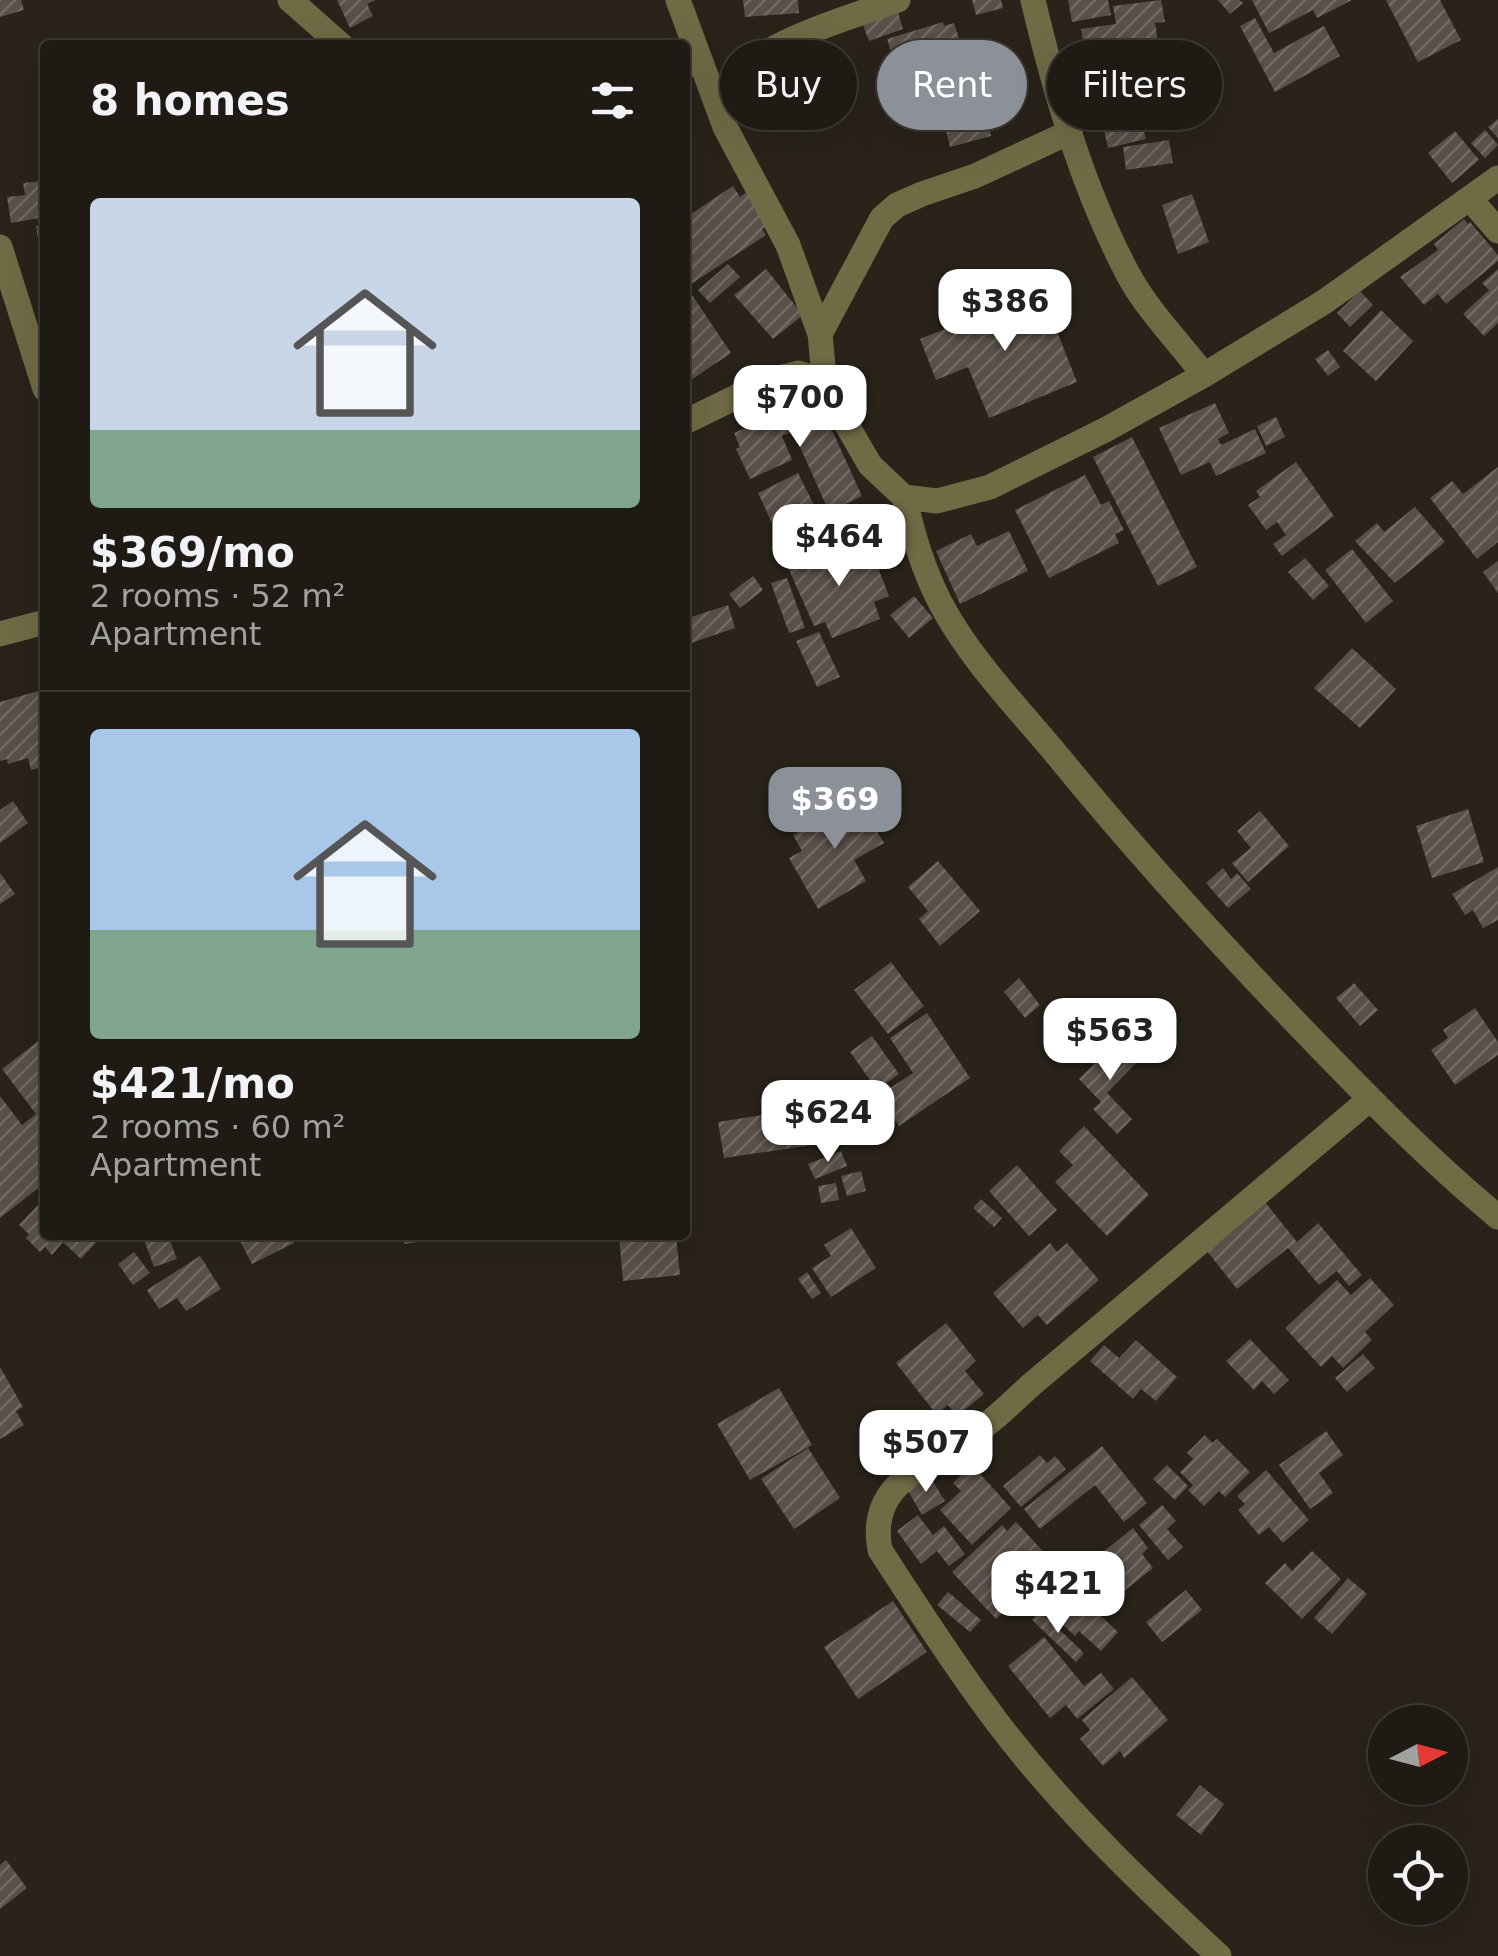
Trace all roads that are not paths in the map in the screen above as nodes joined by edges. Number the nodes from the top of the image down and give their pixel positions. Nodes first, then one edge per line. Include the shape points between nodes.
1 (290, 0) edge
2 (678, 0) edge
3 (898, 0) edge
4 (1033, 0) edge
5 (335, 40) edge
6 (715, 100) junction
7 (1070, 132) junction
8 (1498, 178) edge
9 (1471, 200) junction
10 (1498, 231) edge
11 (0, 246) edge
12 (820, 334) junction
13 (40, 373) edge
14 (1204, 375) junction
15 (825, 388) junction
16 (690, 420) edge
17 (904, 497) junction
18 (40, 623) edge
19 (0, 634) edge
20 (1370, 1100) junction
21 (1498, 1217) edge
22 (1219, 1956) edge

1 - 5 street
2 - 6 street
3 - 6 street via 760,57
4 - 7 street
6 - 12 street via 788,245
7 - 12 street via 922,194 882,218
7 - 14 street via 1131,280
8 - 9 street
9 - 10 street
9 - 14 street
11 - 13 street
12 - 15 street
14 - 17 street via 990,487 936,501
15 - 16 street via 798,373
15 - 17 street via 870,465
17 - 20 street via 918,554 974,654 1183,903
18 - 19 street
20 - 21 street
20 - 22 street via 991,1422 895,1486 876,1527 880,1550 984,1705 1096,1836

